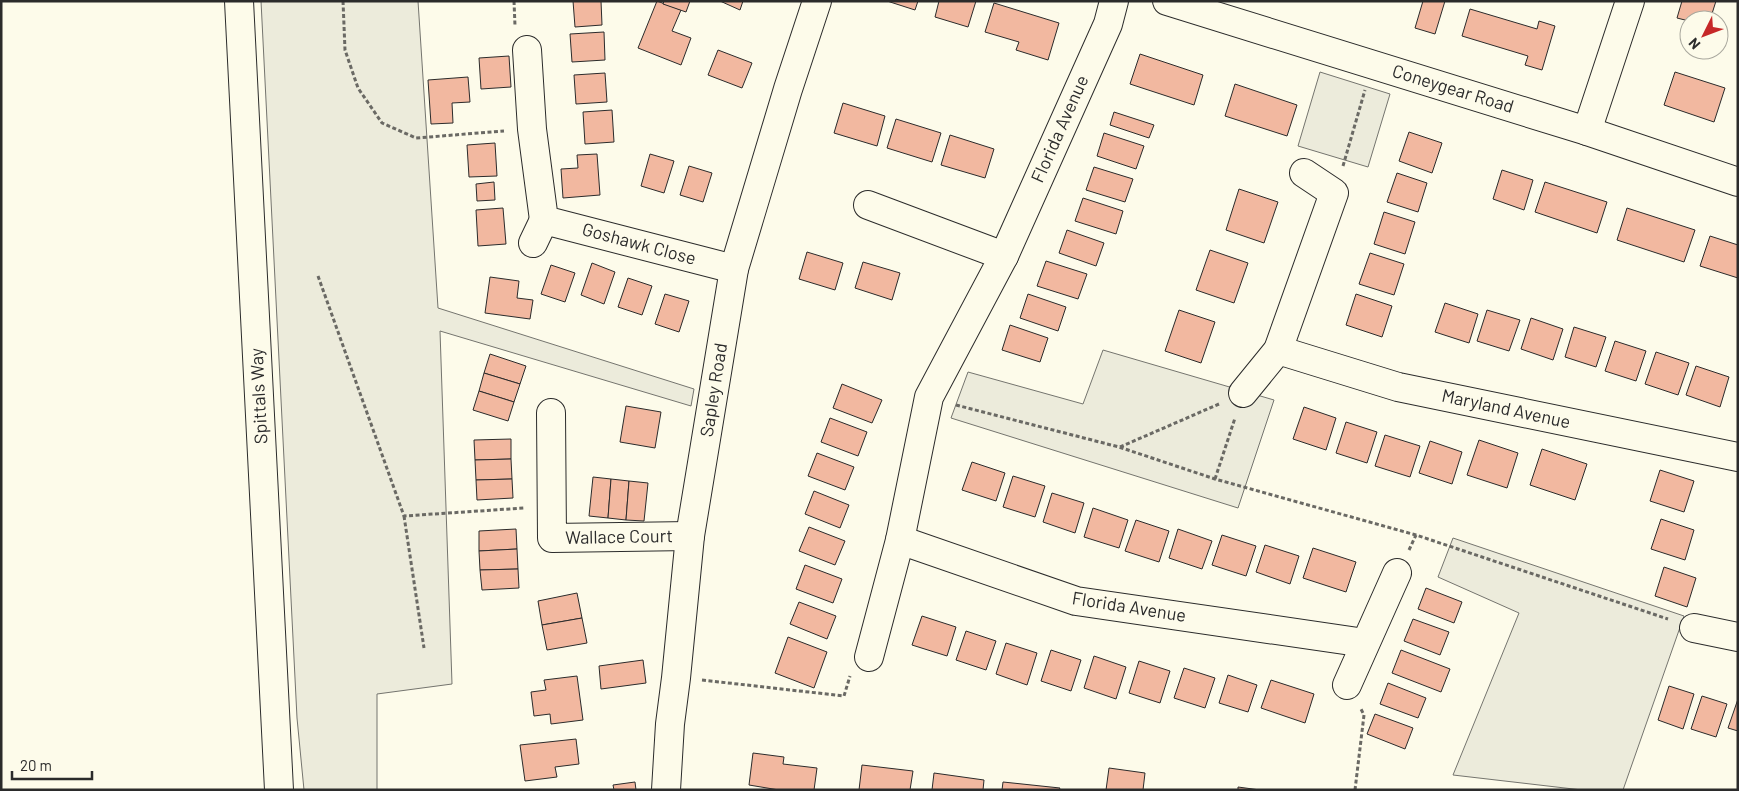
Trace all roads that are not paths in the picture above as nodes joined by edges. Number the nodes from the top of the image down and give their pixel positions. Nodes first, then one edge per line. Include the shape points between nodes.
1 (239, 1) edge
2 (817, 1) edge
3 (1114, 1) edge
4 (1167, 1) edge
5 (1630, 1) edge
6 (527, 50) dead end
7 (1587, 131) junction
8 (1304, 173) dead end
9 (1738, 182) edge
10 (868, 205) dead end
11 (1004, 256) junction
12 (734, 269) junction
13 (1278, 350) junction
14 (1243, 393) road end
15 (551, 413) dead end
16 (1738, 457) edge
17 (690, 536) junction
18 (900, 540) junction
19 (1397, 573) dead end
20 (1694, 628) road end
21 (1738, 637) edge
22 (1365, 642) junction
23 (868, 657) road end
24 (1347, 685) road end
25 (279, 790) edge
26 (666, 790) edge

1 - 25 main road, Spittals Way
2 - 12 main road, Sapley Road
3 - 11 main road, Florida Avenue via 1108,24
4 - 7 main road, Coneygear Road
5 - 7 main road
6 - 12 main road, Goshawk Close via 539,231
7 - 9 main road, Coneygear Road
8 - 13 main road via 1334,193
10 - 11 main road
11 - 18 main road, Florida Avenue via 929,398
12 - 17 main road, Sapley Road
13 - 14 main road
13 - 16 main road, Maryland Avenue via 1398,386
15 - 17 main road, Wallace Court via 552,538
17 - 26 main road, Sapley Road
18 - 22 main road, Florida Avenue via 1076,601
18 - 23 main road, Florida Avenue
19 - 22 main road
20 - 21 main road
22 - 24 main road

